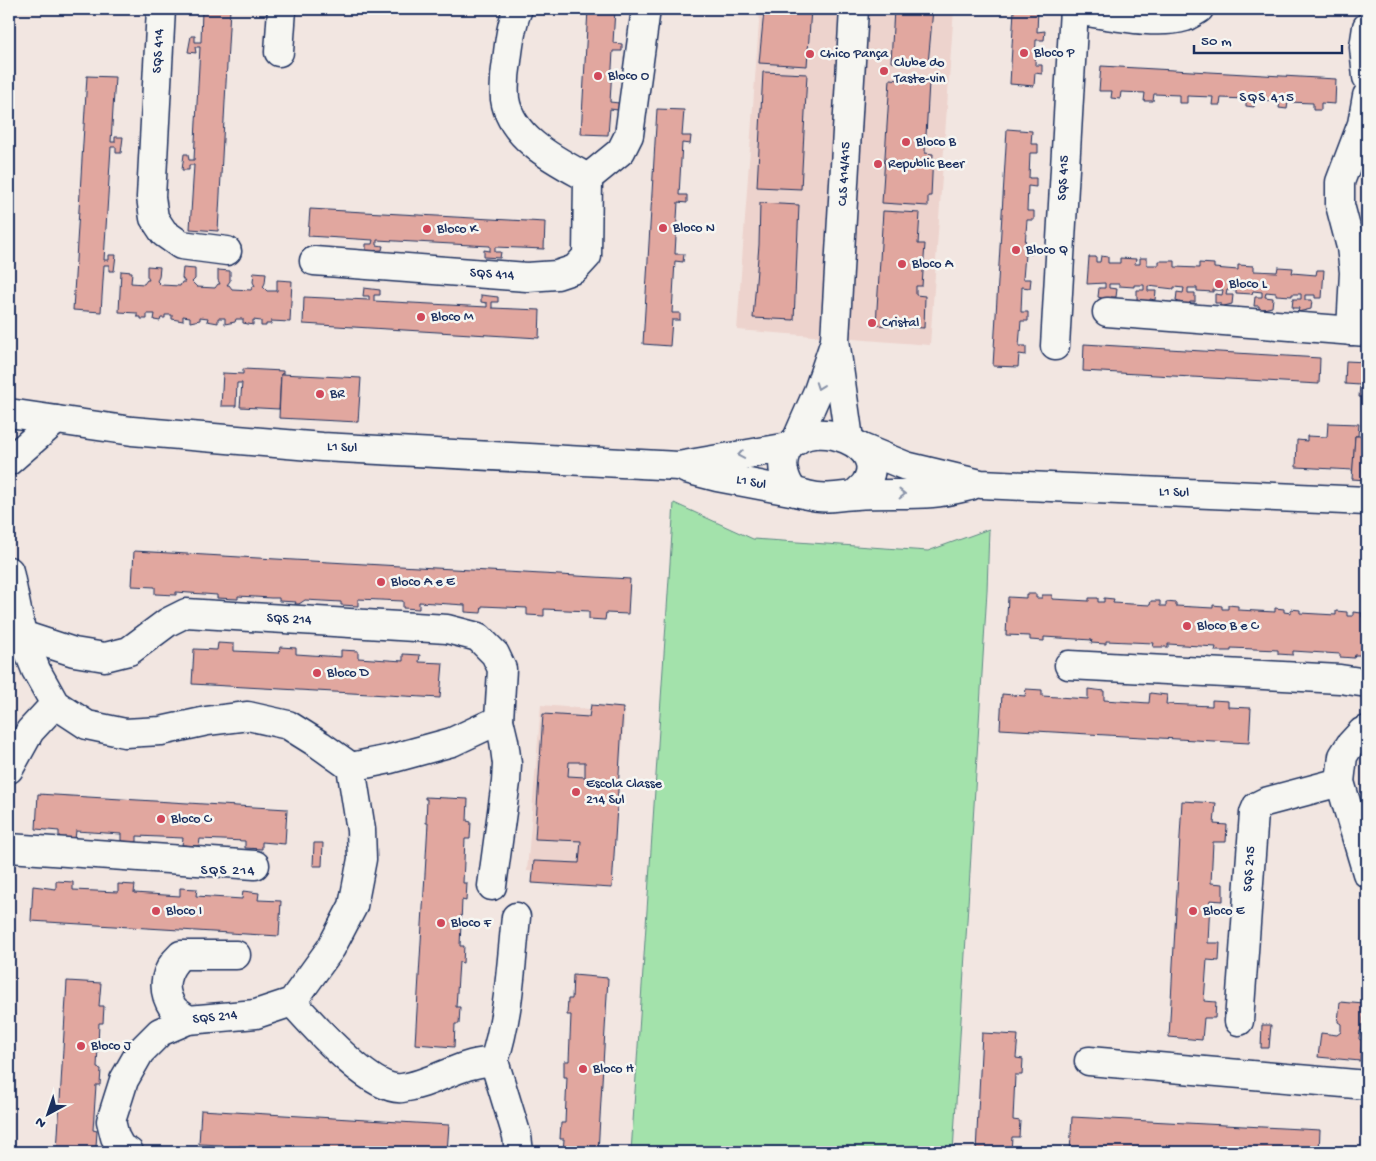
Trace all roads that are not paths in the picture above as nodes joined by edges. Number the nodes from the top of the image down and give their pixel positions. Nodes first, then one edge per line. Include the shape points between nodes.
1 (161, 9) edge
2 (282, 9) edge
3 (646, 9) edge
4 (854, 9) edge
5 (1074, 9) edge
6 (1199, 9) edge
7 (511, 11) edge
8 (1367, 27) edge
9 (279, 52) dead end
10 (1367, 77) edge
11 (1367, 96) edge
12 (588, 178) junction
13 (227, 251) dead end
14 (314, 261) dead end
15 (1107, 312) dead end
16 (1359, 331) edge
17 (835, 340) junction
18 (1055, 346) dead end
19 (9, 418) edge
20 (56, 420) junction
21 (792, 444) junction
22 (855, 444) junction
23 (9, 461) edge
24 (678, 466) junction
25 (981, 484) junction
26 (796, 492) junction
27 (854, 495) junction
28 (1367, 501) edge
29 (9, 571) edge
30 (22, 635) junction
31 (1069, 666) dead end
32 (1367, 683) edge
33 (55, 704) junction
34 (499, 720) junction
35 (1367, 730) edge
36 (351, 768) junction
37 (9, 769) edge
38 (1340, 782) junction
39 (1359, 812) edge
40 (9, 848) edge
41 (254, 865) dead end
42 (1367, 873) edge
43 (492, 886) dead end
44 (516, 917) dead end
45 (236, 955) dead end
46 (292, 1002) junction
47 (188, 1020) junction
48 (1239, 1020) dead end
49 (1089, 1060) dead end
50 (494, 1061) junction
51 (1367, 1085) edge
52 (129, 1152) edge
53 (519, 1152) edge

1 - 13 street, SQS 414 via 151,198 154,218 164,233 181,245
2 - 9 street
3 - 12 street via 629,135 621,151
4 - 17 street, CLS 414/415
5 - 6 street, SQS 415 via 1148,19 1173,19 1188,16
5 - 18 street, SQS 415
7 - 12 street via 505,91 516,127 545,154
8 - 10 street via 1364,46
11 - 16 street via 1362,124 1340,182 1340,205 1351,248
12 - 14 street, SQS 414 via 587,256 575,269 557,275 527,277
15 - 16 street
17 -> 21 street, CLS 414/415 via 818,391
17 - 22 street, CLS 414/415
19 - 20 street, L1 Sul
20 - 23 street
20 - 24 street, L1 Sul via 132,432 322,447
21 - 22 street via 819,433
21 -> 24 street, L1 Sul
21 - 26 street via 784,458 783,469
22 - 25 street, L1 Sul via 906,466
22 - 27 street via 869,462 869,474 865,484
24 - 26 street, L1 Sul
27 -> 25 street, L1 Sul via 932,493
25 - 28 street, L1 Sul
26 - 27 street via 816,497
29 - 30 street
30 - 33 street
30 - 34 street, SQS 214 via 74,652 105,657 129,651 186,613 448,629 478,637 495,654 502,669
31 - 32 street
33 - 36 street via 87,724 125,733 161,731 248,716 288,725
33 - 37 street via 30,731
34 - 36 street via 452,742
34 - 43 street, SQS 214 via 507,764
35 - 38 street via 1350,745 1344,756
36 - 46 street via 362,858 353,906 331,948
38 - 39 street
38 - 48 street, SQS 215 via 1265,802 1257,806 1254,813
39 - 42 street
40 - 41 street
44 - 50 street via 502,1038
45 - 47 street via 181,955 172,963 166,977 166,993 173,1009
46 - 47 street, SQS 214 via 256,1014
46 - 50 street via 341,1053 390,1088 424,1083 467,1066
47 - 52 street, SQS 214 via 160,1032 140,1052 124,1080 111,1121 121,1148
49 - 51 street
50 - 53 street via 518,1136

